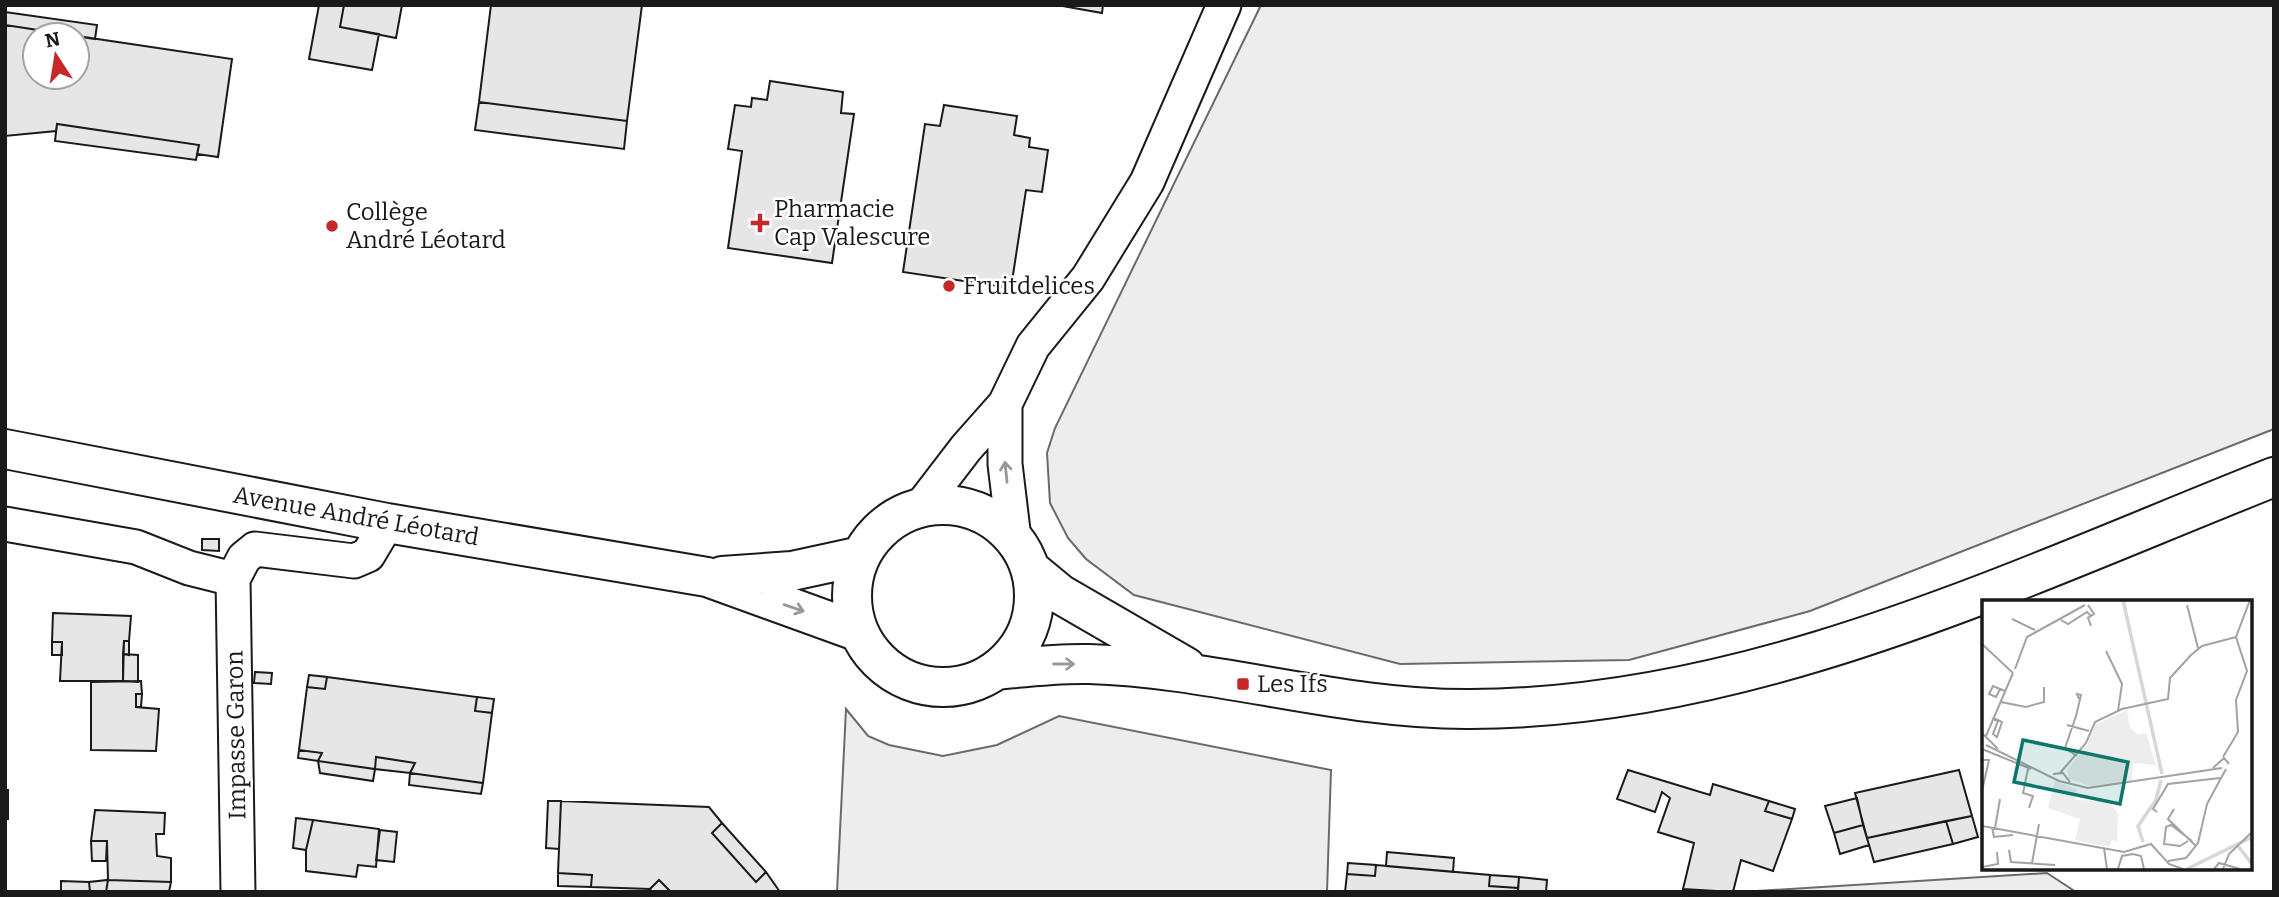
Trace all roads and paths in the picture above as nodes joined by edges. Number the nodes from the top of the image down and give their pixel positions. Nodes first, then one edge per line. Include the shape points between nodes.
1 (1224, 5) edge
2 (1005, 404) junction
3 (5, 449) edge
4 (2274, 477) edge
5 (920, 508) junction
6 (387, 523) junction
7 (5, 524) edge
8 (1022, 554) junction
9 (861, 556) junction
10 (707, 577) junction
11 (233, 579) junction
12 (859, 632) junction
13 (996, 670) junction
14 (1200, 675) junction
15 (238, 892) edge

1 - 2 street via 1147,182 1088,278 1033,346
2 - 5 street
8 -> 2 street via 1005,464
3 - 6 main road, Avenue André Léotard
4 - 14 main road via 1917,618 1755,672 1653,691 1552,706 1469,709 1391,705
5 - 8 main road via 972,509 995,521
5 - 9 main road via 896,518 876,534
6 - 10 main road, Avenue André Léotard
6 - 11 street via 368,555 354,561 255,549 244,558
7 - 11 street via 136,547
8 - 13 main road via 1034,592 1032,615 1013,655
8 - 14 main road via 1060,594
9 - 10 main road, Avenue André Léotard via 792,572
9 - 12 main road via 853,580 852,607
10 -> 12 main road, Avenue André Léotard
11 - 15 street, Impasse Garon
12 - 13 main road via 871,652 907,680 953,687
13 -> 14 main road via 1091,664

